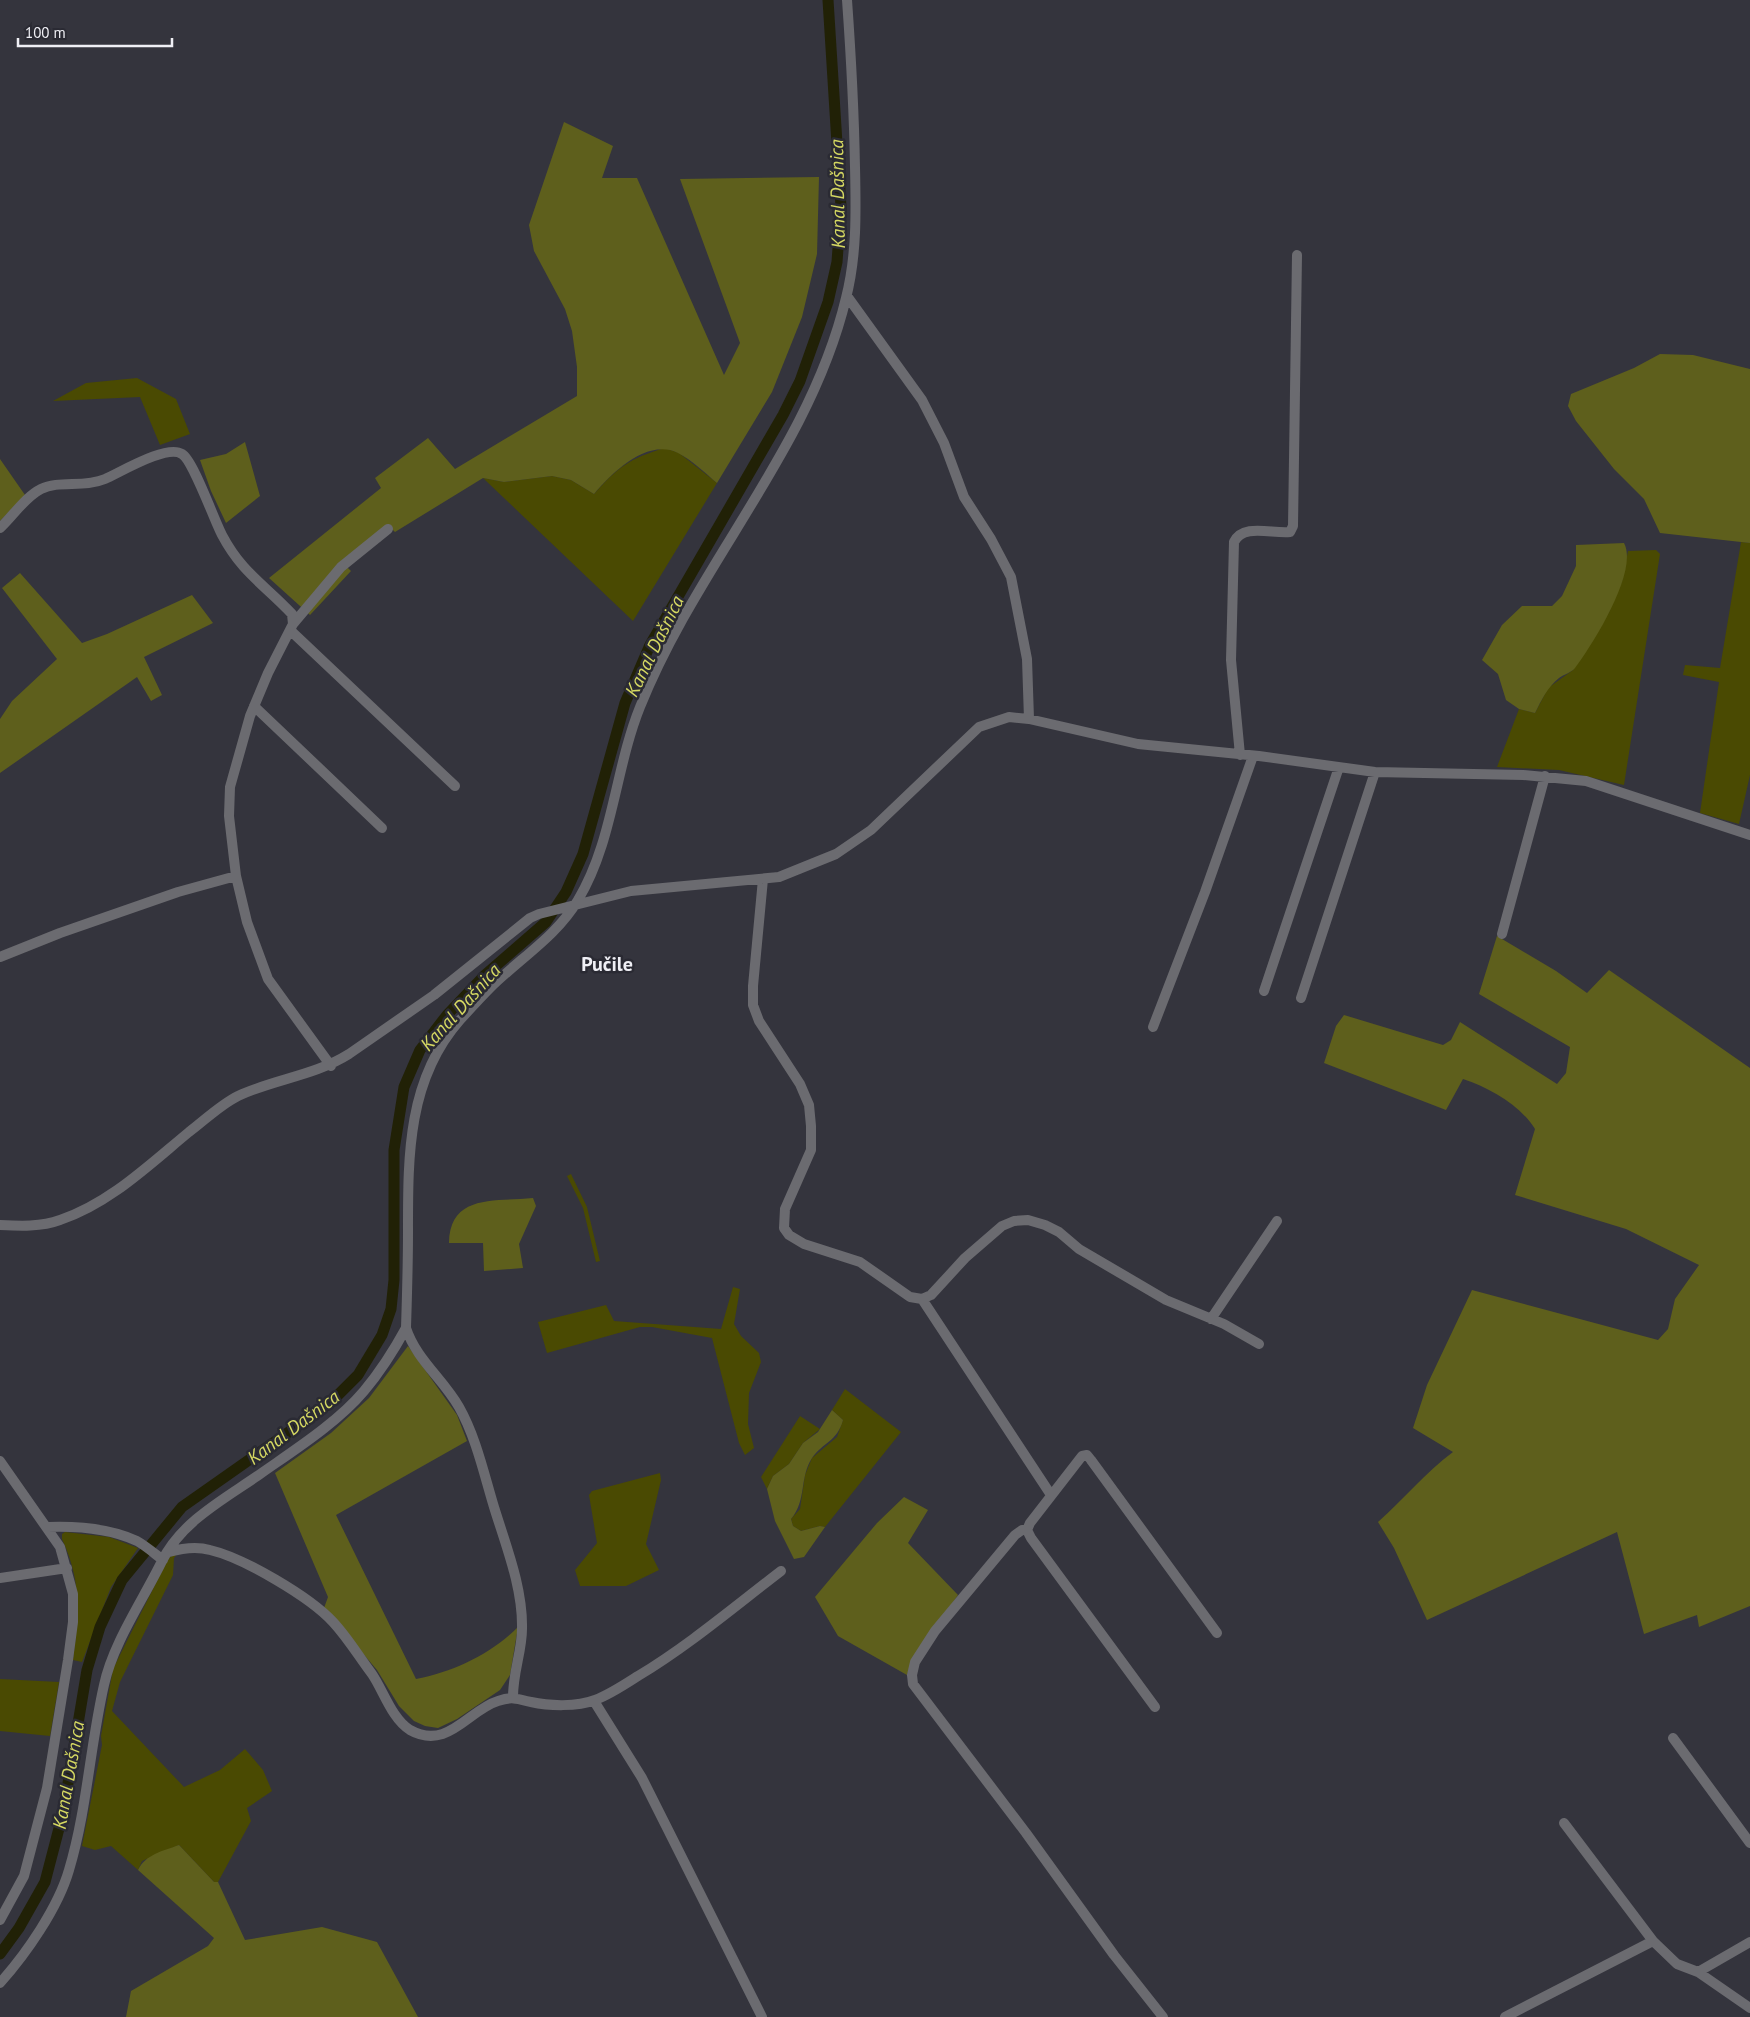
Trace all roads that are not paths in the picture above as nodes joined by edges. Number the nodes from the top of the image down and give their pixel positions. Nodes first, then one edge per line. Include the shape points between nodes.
1 (847, 0) edge
2 (1297, 255) dead end
3 (847, 296) junction
4 (0, 528) edge
5 (388, 528) dead end
6 (292, 627) junction
7 (254, 706) junction
8 (1029, 719) junction
9 (1240, 754) junction
10 (1253, 756) junction
11 (1339, 767) junction
12 (1375, 772) junction
13 (1545, 776) junction
14 (455, 786) dead end
15 (382, 828) dead end
16 (1750, 835) edge
17 (236, 876) junction
18 (763, 879) junction
19 (572, 905) junction
20 (1502, 934) dead end
21 (0, 957) edge
22 (1264, 991) dead end
23 (1301, 998) dead end
24 (1153, 1027) dead end
25 (331, 1066) junction
26 (1277, 1221) dead end
27 (0, 1225) edge
28 (922, 1299) junction
29 (1211, 1319) junction
30 (406, 1328) junction
31 (1259, 1344) dead end
32 (0, 1461) edge
33 (1051, 1495) junction
34 (48, 1527) junction
35 (1027, 1530) junction
36 (163, 1556) junction
37 (67, 1568) junction
38 (781, 1572) dead end
39 (0, 1578) edge
40 (1216, 1633) dead end
41 (513, 1697) junction
42 (594, 1701) junction
43 (1155, 1707) dead end
44 (1673, 1738) dead end
45 (1564, 1823) dead end
46 (1750, 1844) edge
47 (0, 1920) edge
48 (1653, 1941) junction
49 (1750, 1942) edge
50 (1698, 1972) junction
51 (0, 1983) edge
52 (1750, 2008) edge
53 (762, 2017) edge
54 (1163, 2017) edge
55 (1505, 2017) edge

1 - 3 street via 855,130 856,224
2 - 9 street via 1293,526 1290,532 1245,531 1234,542 1231,660
3 - 8 street via 922,400 944,443 964,497 1010,577 1027,659
3 - 19 street via 819,379 795,431 680,623 640,706 593,871
4 - 6 street via 42,489 103,480 175,451 190,461 211,512 240,565 292,614
5 - 6 street via 341,567
6 - 7 street
6 - 14 street
7 - 15 street
7 - 17 street via 230,787 228,816
8 - 9 street via 1138,744
8 - 18 street via 1009,717 979,727 854,843 798,871
9 - 10 street
10 - 11 street
10 - 24 street
11 - 12 street
11 - 22 street
12 - 13 street
12 - 23 street
13 - 16 street via 1586,781
13 - 20 street
17 - 21 street via 178,892
17 - 25 street via 247,922 268,979
18 - 19 street via 631,891
18 - 28 street via 754,1005 759,1021 800,1084 809,1106 811,1126 811,1150 785,1209 784,1228 804,1244 860,1262 910,1297
19 - 25 street via 530,918 434,995
19 - 30 street via 543,941 490,987 457,1024 424,1076 412,1128 408,1167
25 - 27 street via 238,1097 88,1208 36,1226
26 - 29 street
28 - 29 street via 932,1295 965,1258 1002,1226 1014,1220 1028,1220 1059,1232 1079,1249 1125,1278
28 - 33 street
29 - 31 street
30 - 36 street via 363,1392 302,1444 204,1513
30 - 41 street via 422,1359 458,1406 474,1443 510,1560 522,1625
32 - 34 street
33 - 35 street
33 - 40 street via 1082,1456 1087,1455
34 - 36 street via 71,1526 104,1532 138,1542
34 - 37 street
35 - 43 street
35 - 54 street via 1015,1535 935,1631 915,1662 913,1684
36 - 41 street via 187,1547 218,1552 254,1567 303,1598 333,1622 409,1729 424,1735 440,1735 455,1729 495,1702
36 - 51 street via 116,1651 104,1684 91,1766 66,1881 37,1933
37 - 39 street
37 - 47 street via 73,1594 73,1622 46,1788 24,1876
38 - 42 street via 664,1661
41 - 42 street via 533,1703
42 - 53 street via 642,1778
44 - 46 street
45 - 48 street
48 - 50 street via 1677,1964
48 - 55 street
49 - 50 street
50 - 52 street

